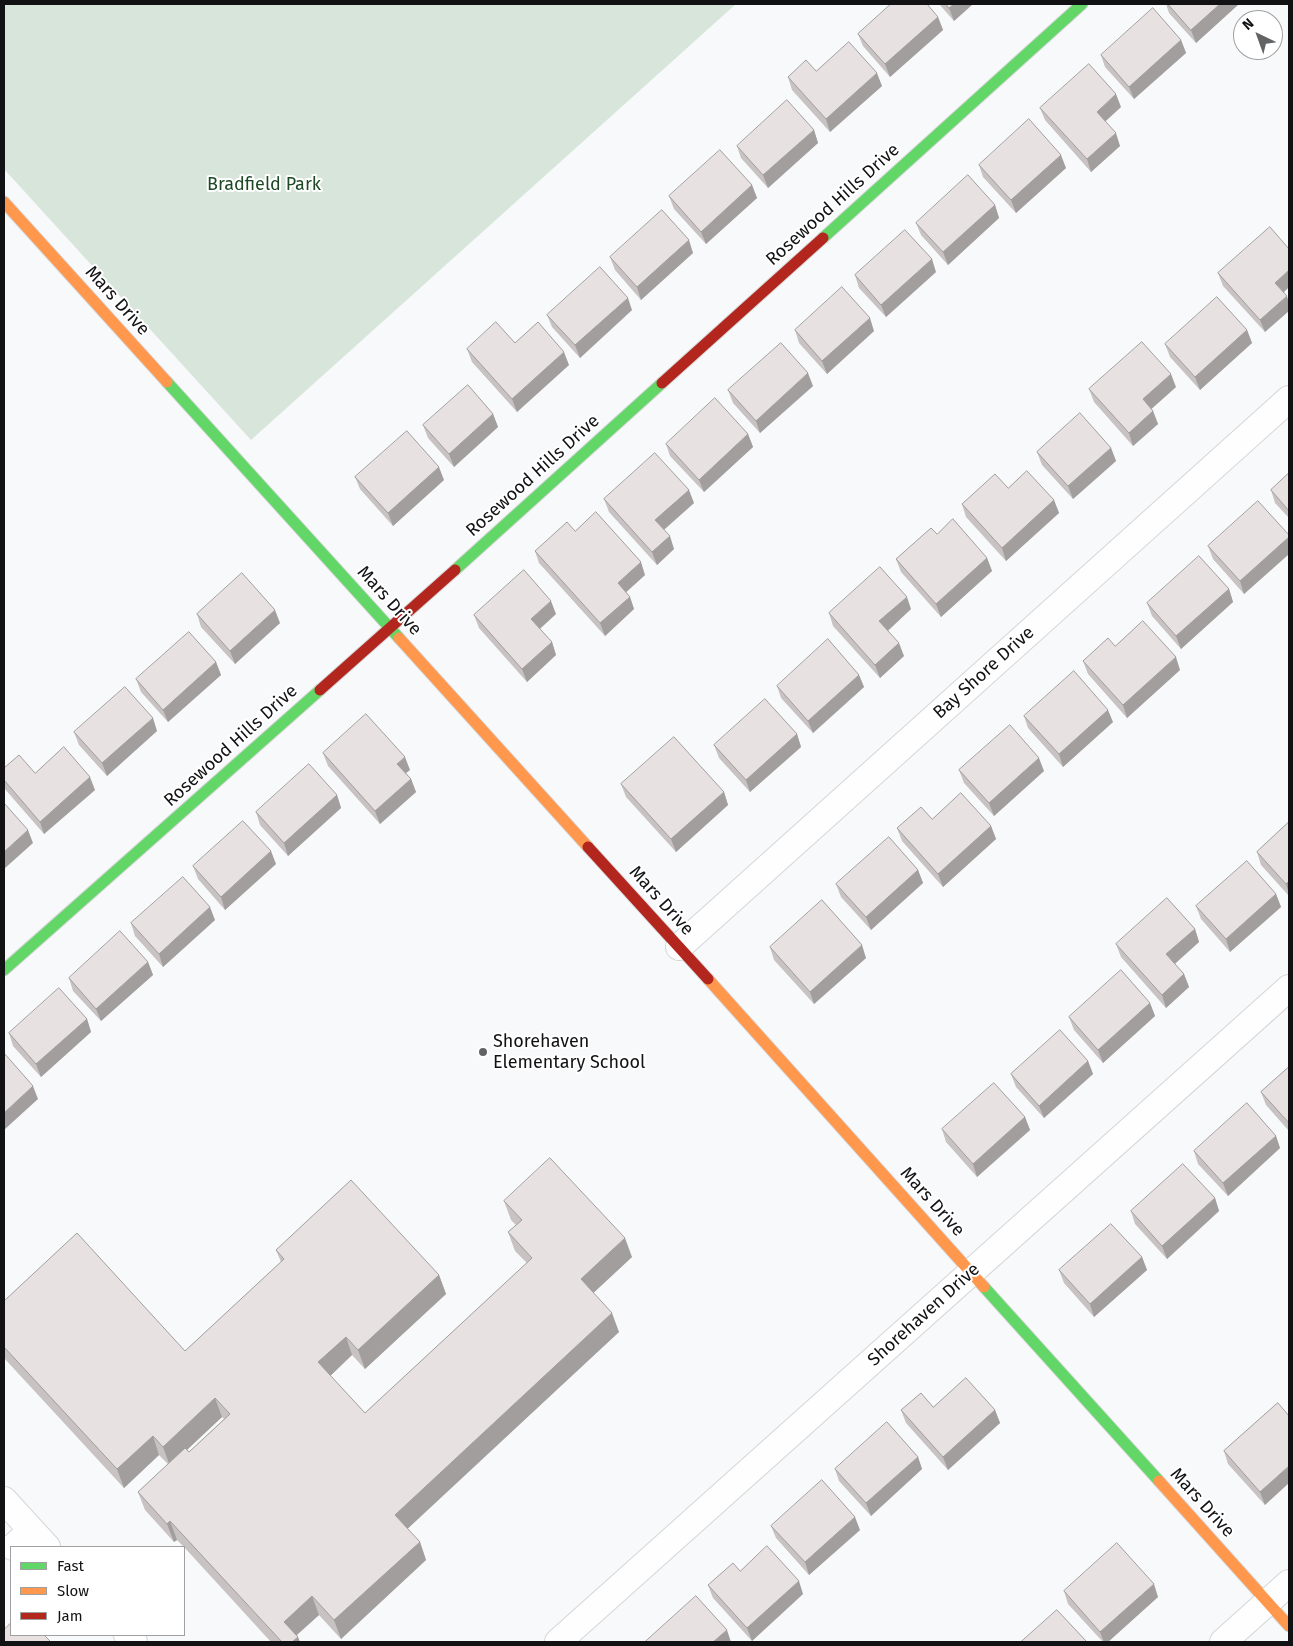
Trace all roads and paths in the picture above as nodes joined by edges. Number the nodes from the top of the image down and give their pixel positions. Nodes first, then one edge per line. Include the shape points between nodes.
1 (1082, 4) edge
2 (4, 202) edge
3 (1289, 399) edge
4 (390, 628) junction
5 (679, 947) junction
6 (4, 970) edge
7 (1289, 988) edge
8 (972, 1272) junction
9 (4, 1500) edge
10 (25, 1543) edge
11 (1289, 1583) edge
12 (1268, 1602) junction
13 (1289, 1626) edge
14 (558, 1642) edge
15 (1223, 1642) edge

1 - 4 street, Rosewood Hills Drive
2 - 4 street, Mars Drive
3 - 5 street, Bay Shore Drive
4 - 5 street, Mars Drive
4 - 6 street, Rosewood Hills Drive
5 - 8 street, Mars Drive
7 - 8 street, Shorehaven Drive
8 - 12 street, Mars Drive
8 - 14 street, Shorehaven Drive
9 - 10 street
11 - 12 street
12 - 13 street, Mars Drive
12 - 15 street

